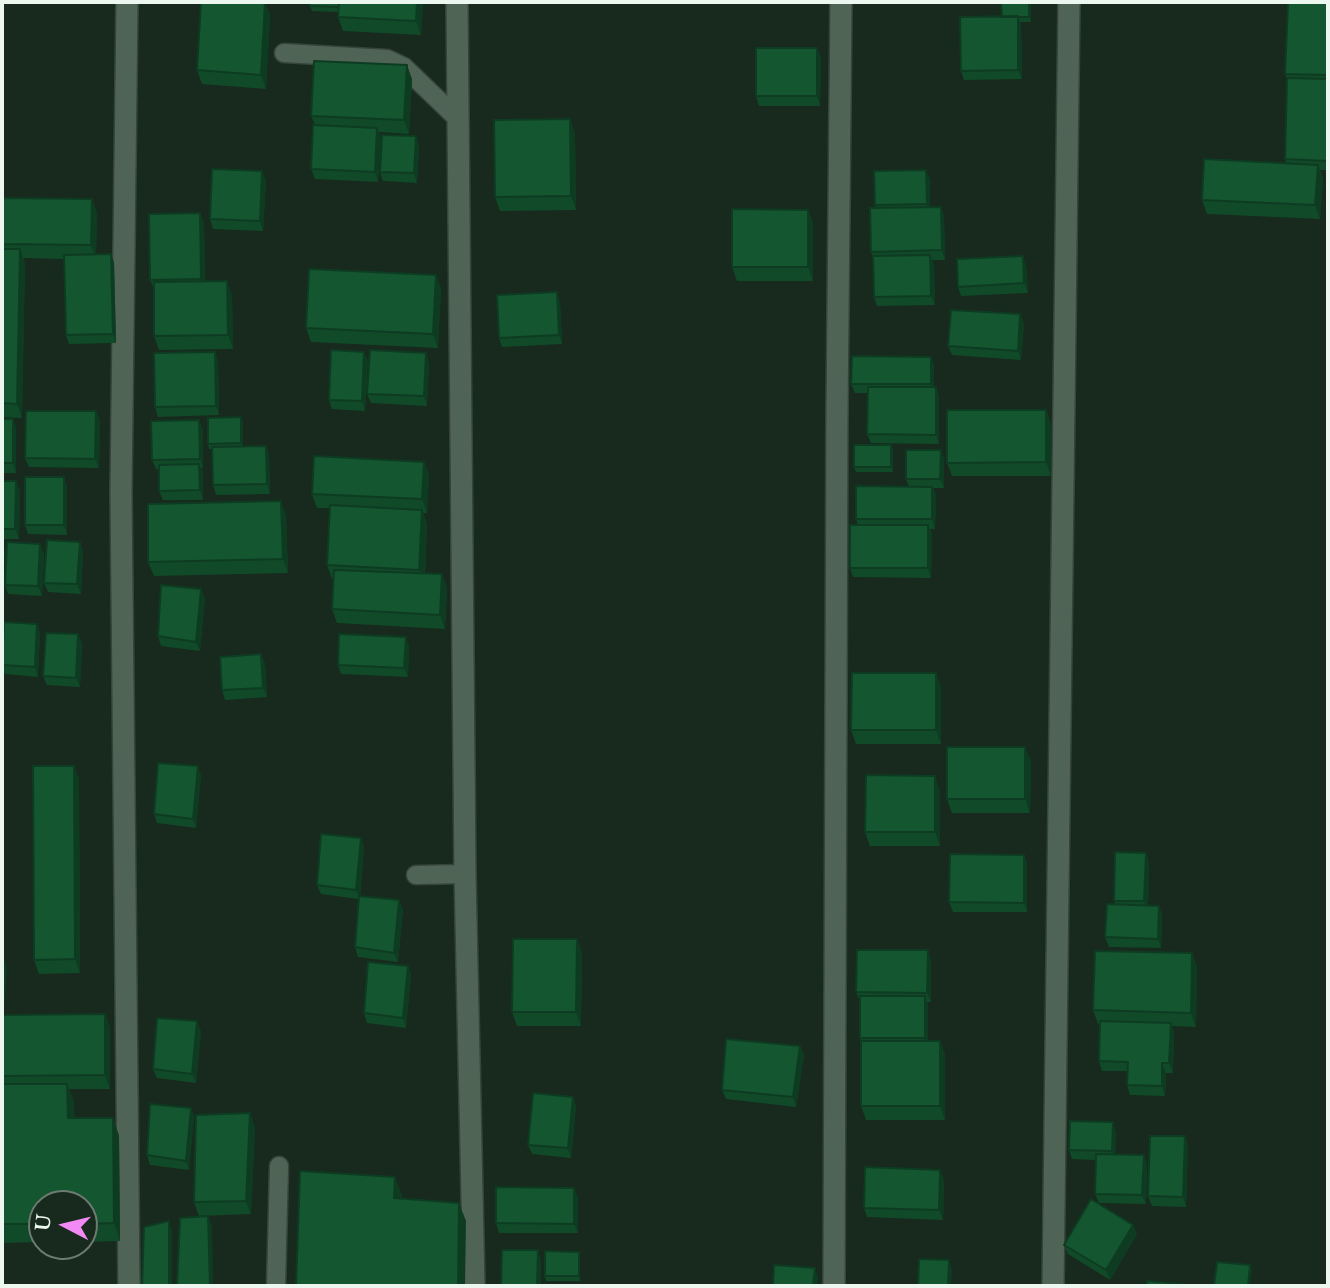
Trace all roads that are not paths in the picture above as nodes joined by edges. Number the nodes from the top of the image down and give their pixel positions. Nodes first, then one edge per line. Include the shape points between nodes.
1 (127, 2) edge
2 (457, 2) edge
3 (841, 2) edge
4 (1069, 2) edge
5 (284, 53) dead end
6 (458, 119) junction
7 (465, 874) junction
8 (415, 875) dead end
9 (279, 1166) dead end
10 (129, 1286) edge
11 (276, 1286) edge
12 (474, 1286) edge
13 (834, 1286) edge
14 (1053, 1286) edge

1 - 10 street via 121,492
2 - 6 street
3 - 13 street
4 - 14 street
5 - 6 lane via 387,60 404,67
6 - 7 street
7 - 8 lane
7 - 12 street
9 - 11 lane

